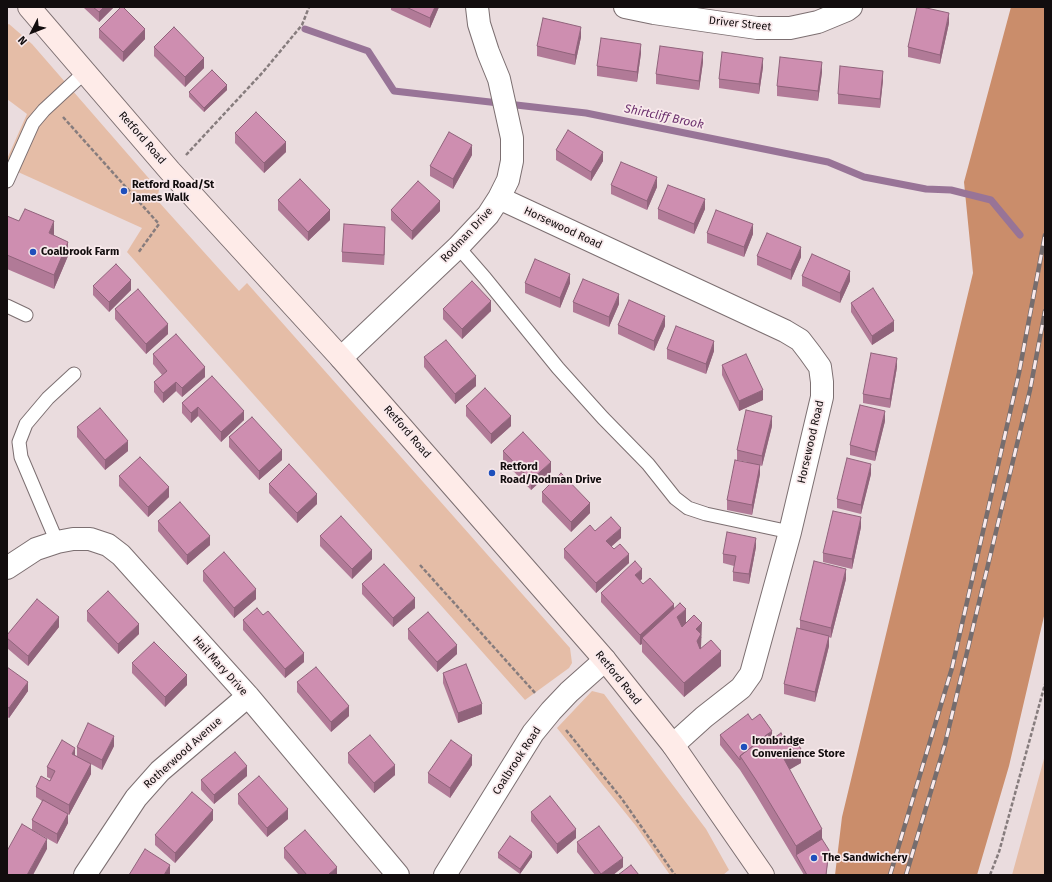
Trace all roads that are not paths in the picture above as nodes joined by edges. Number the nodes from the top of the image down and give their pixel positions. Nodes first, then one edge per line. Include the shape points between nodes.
1 (29, 7) edge
2 (477, 7) edge
3 (625, 7) edge
4 (851, 7) edge
5 (85, 72) junction
6 (7, 180) edge
7 (499, 198) junction
8 (458, 247) junction
9 (7, 306) edge
10 (26, 315) dead end
11 (341, 358) junction
12 (74, 374) dead end
13 (790, 532) junction
14 (57, 542) junction
15 (7, 568) edge
16 (605, 660) junction
17 (248, 696) junction
18 (673, 745) junction
19 (85, 875) edge
20 (398, 875) edge
21 (445, 875) edge
22 (763, 875) edge

1 - 5 main road, Retford Road
2 - 7 street, Rodman Drive via 479,24 499,79 512,138 512,161 508,180
3 - 4 street, Driver Street via 757,28 790,28 818,22
5 - 6 lane via 33,122
5 - 11 main road, Retford Road via 170,171
7 - 8 street, Rodman Drive via 488,215
7 - 13 street, Horsewood Road via 800,340 820,367 822,397
8 - 11 street, Rodman Drive
8 - 13 lane via 558,368 648,464 675,498 688,508 706,514
9 - 10 lane
11 - 16 main road, Retford Road
12 - 14 lane via 48,398 26,424 19,442 21,457
13 - 18 street, Horsewood Road via 752,674 740,688
14 - 15 street, Hail Mary Drive via 36,549
14 - 17 street, Hail Mary Drive via 90,539 108,545 121,555
16 - 18 main road, Retford Road
16 - 21 street, Coalbrook Road via 551,711 533,733
17 - 19 street, Rotherwood Avenue via 160,771 136,798
17 - 20 street, Hail Mary Drive
18 - 22 main road, Retford Road

